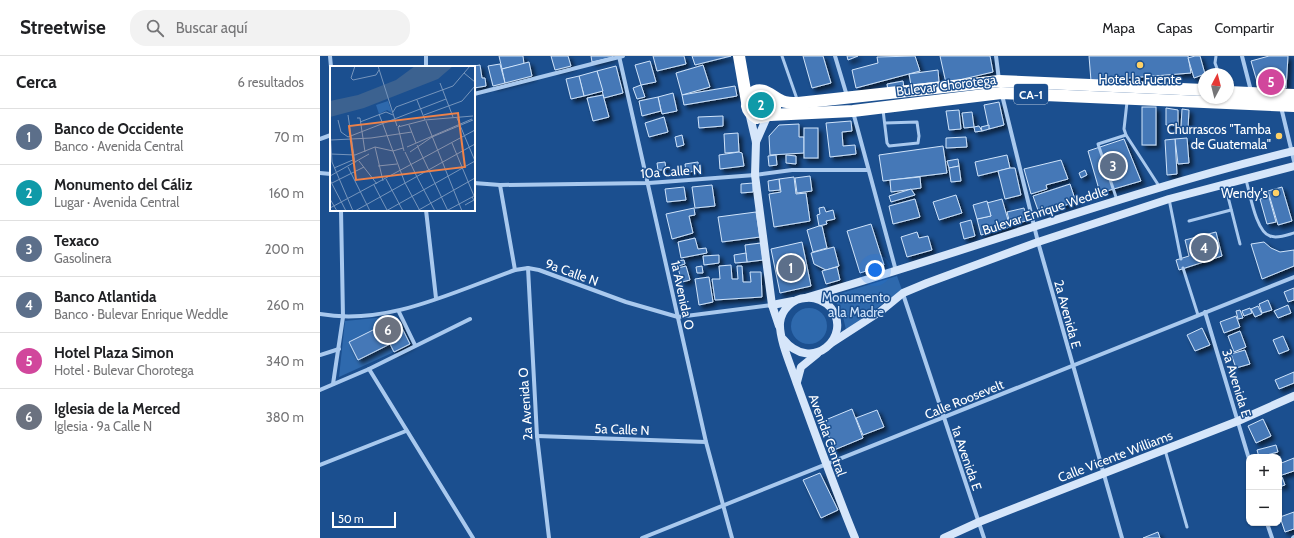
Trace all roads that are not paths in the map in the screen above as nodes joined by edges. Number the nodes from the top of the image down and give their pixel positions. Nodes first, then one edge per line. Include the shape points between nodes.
1 (330, 56) edge
2 (620, 56) edge
3 (740, 56) edge
4 (782, 56) edge
5 (835, 56) edge
6 (996, 56) edge
7 (1216, 56) edge
8 (1242, 56) edge
9 (331, 66) edge
10 (1217, 68) edge
11 (1000, 87) junction
12 (760, 90) junction
13 (1198, 90) edge
14 (1234, 92) edge
15 (946, 93) junction
16 (1252, 93) junction
17 (475, 94) edge
18 (772, 96) junction
19 (1294, 96) edge
20 (848, 99) junction
21 (1128, 99) junction
22 (1281, 100) junction
23 (798, 103) junction
24 (748, 107) junction
25 (883, 107) junction
26 (853, 111) junction
27 (768, 116) junction
28 (885, 123) junction
29 (330, 135) edge
30 (1126, 135) junction
31 (320, 139) edge
32 (756, 142) junction
33 (1292, 151) edge
34 (1294, 161) edge
35 (1294, 166) edge
36 (868, 170) junction
37 (320, 173) edge
38 (330, 174) edge
39 (755, 175) junction
40 (1245, 178) junction
41 (475, 183) edge
42 (648, 183) junction
43 (1224, 184) junction
44 (500, 185) junction
45 (1160, 187) junction
46 (1169, 199) junction
47 (1117, 200) junction
48 (1231, 210) junction
49 (341, 211) edge
50 (426, 211) edge
51 (1189, 221) dead end
52 (1033, 226) junction
53 (1294, 233) edge
54 (1038, 242) junction
55 (1240, 244) dead end
56 (1181, 259) dead end
57 (528, 268) junction
58 (1183, 268) dead end
59 (515, 270) junction
60 (896, 272) junction
61 (1294, 277) edge
62 (903, 293) junction
63 (436, 298) junction
64 (805, 298) junction
65 (796, 300) junction
66 (772, 305) junction
67 (399, 312) junction
68 (1206, 312) junction
69 (320, 314) edge
70 (1198, 315) junction
71 (343, 317) junction
72 (678, 317) junction
73 (470, 318) dead end
74 (780, 331) junction
75 (783, 339) junction
76 (830, 344) junction
77 (415, 345) junction
78 (339, 349) junction
79 (823, 350) junction
80 (320, 355) edge
81 (1072, 366) junction
82 (369, 369) junction
83 (797, 382) junction
84 (333, 384) junction
85 (320, 390) edge
86 (1294, 396) edge
87 (943, 418) junction
88 (1238, 421) junction
89 (406, 431) junction
90 (537, 436) junction
91 (706, 442) junction
92 (1165, 450) junction
93 (1247, 454) edge
94 (320, 465) edge
95 (826, 466) junction
96 (1104, 474) junction
97 (724, 506) junction
98 (979, 522) junction
99 (1268, 526) edge
100 (1186, 527) dead end
101 (472, 538) edge
102 (549, 538) edge
103 (642, 538) edge
104 (732, 538) edge
105 (855, 538) edge
106 (944, 538) edge
107 (984, 538) edge
108 (1122, 538) edge
109 (1272, 538) edge

1 - 9 street
2 - 17 street
2 - 42 street, 1a Avenida O
3 - 12 highway, CA-1 via 746,73
3 - 24 highway, CA-1
4 - 23 lane
5 - 20 street
6 - 11 street, 2a Avenida E
7 - 10 lane
8 - 16 street
11 - 13 highway, Bulevar Chorotega / CA-1
11 - 15 highway, Bulevar Chorotega / CA-1
11 - 21 highway, Bulevar Chorotega / CA-1
11 - 52 street, 2a Avenida E
12 - 18 highway, CA-1
12 - 24 highway via 752,94
14 - 16 highway, Bulevar Chorotega / CA-1
15 - 20 highway, Bulevar Chorotega / CA-1
15 - 25 highway, Bulevar Chorotega / CA-1
16 - 22 highway, Bulevar Chorotega / CA-1
18 - 23 highway, Bulevar Chorotega / CA-1 via 785,102
18 - 27 highway via 775,104
19 - 22 highway, Bulevar Chorotega / CA-1
20 - 23 highway, Bulevar Chorotega / CA-1
21 - 22 highway, Bulevar Chorotega / CA-1
21 - 30 lane via 1124,128
22 - 33 street
24 - 27 highway, CA-1 via 757,118
24 - 32 main road
25 - 26 highway, Bulevar Chorotega / CA-1
25 - 28 lane
26 - 27 highway, Bulevar Chorotega / CA-1
26 - 36 street
27 - 32 main road
28 - 28 lane via 887,143 890,146 918,143 917,122
29 - 31 street
30 - 45 lane
30 - 47 lane via 1098,144
32 - 39 main road
33 - 34 street
33 - 45 main road, Bulevar Enrique Weddle
35 - 40 main road
36 - 39 street, 10a Calle N via 792,170
36 - 60 street
37 - 38 street
39 - 42 street, 10a Calle N
39 - 66 main road
40 - 43 main road
40 - 53 lane via 1264,233 1270,237 1280,237
41 - 44 street, 10a Calle N
42 - 44 street, 10a Calle N
42 - 72 street, 1a Avenida O
43 - 46 main road
43 - 48 lane
44 - 59 street
45 - 47 main road, Bulevar Enrique Weddle
46 - 54 main road
46 - 56 lane
47 - 52 main road, Bulevar Enrique Weddle
48 - 51 lane
48 - 55 lane
49 - 71 street
50 - 63 street
52 - 54 street, 2a Avenida E
52 - 60 main road, Bulevar Enrique Weddle
54 - 62 main road
54 - 81 street, 2a Avenida E
57 - 59 street, 9a Calle N
57 - 72 street, 9a Calle N
57 - 90 street, 2a Avenida O
58 - 70 lane
59 - 63 street, 9a Calle N
60 - 64 main road, Bulevar Enrique Weddle
61 - 68 street, Calle Roosevelt
62 - 76 main road
62 - 87 street, 1a Avenida E
63 - 67 street, 9a Calle N
64 - 65 main road
64 - 76 main road via 815,298 824,302 836,317 835,336
65 - 66 main road
65 - 74 main road via 783,313
66 - 72 street, 9a Calle N
66 - 74 main road
67 - 71 street, 9a Calle N
67 - 77 street
68 - 70 street, Calle Roosevelt
68 - 88 street, 3a Avenida E
69 - 71 street, 9a Calle N
70 - 81 street, Calle Roosevelt
71 - 78 street
72 - 91 street, 1a Avenida O
73 - 77 street
74 - 75 main road
75 - 79 main road via 801,353 814,354
75 - 83 main road, Avenida Central
76 - 79 main road
77 - 82 street
78 - 80 street
78 - 84 street
79 - 83 main road via 805,362
81 - 87 street, Calle Roosevelt
81 - 96 street, 2a Avenida E
82 - 84 street
82 - 89 street
83 - 95 main road, Avenida Central
84 - 85 street
86 - 88 main road, Calle Vicente Williams
87 - 95 street, Calle Roosevelt
87 - 98 street, 1a Avenida E
88 - 92 main road, Calle Vicente Williams
88 - 93 street, 3a Avenida E
89 - 94 street
89 - 101 street
90 - 91 street, 5a Calle N
90 - 102 street, 2a Avenida O
91 - 97 street, 1a Avenida O
92 - 96 main road, Calle Vicente Williams
92 - 100 lane
95 - 97 street, Calle Roosevelt
95 - 105 main road, Avenida Central
96 - 98 main road, Calle Vicente Williams
96 - 108 street, 2a Avenida E
97 - 103 street, Calle Roosevelt
97 - 104 street, 1a Avenida O
98 - 106 main road, Calle Vicente Williams
98 - 107 street, 1a Avenida E
99 - 109 street

